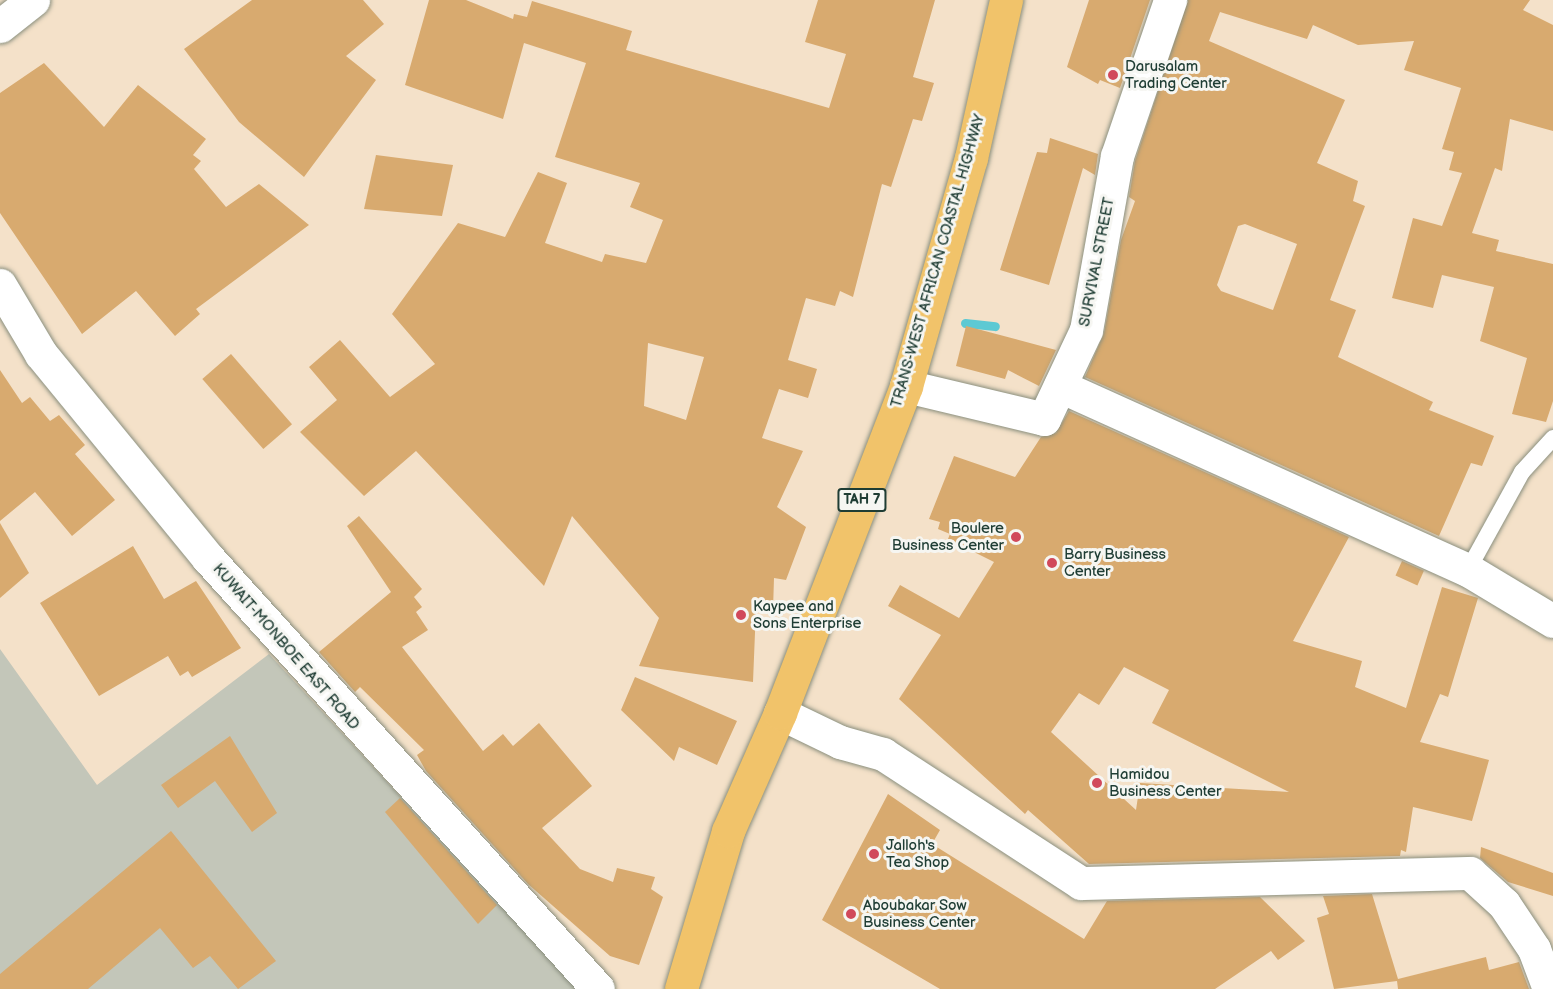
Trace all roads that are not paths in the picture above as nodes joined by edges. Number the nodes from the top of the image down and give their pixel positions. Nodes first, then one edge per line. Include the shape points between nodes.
1 (33, 0) edge
2 (1006, 0) edge
3 (1170, 0) edge
4 (0, 26) edge
5 (0, 285) edge
6 (906, 386) junction
7 (1060, 386) junction
8 (1553, 438) edge
9 (1468, 570) junction
10 (1553, 621) edge
11 (780, 713) junction
12 (598, 989) edge
13 (681, 989) edge
14 (1549, 989) edge

1 - 4 street
2 - 6 highway, TRANS-WEST AFRICAN COASTAL HIGHWAY / TAH 7 via 971,158
3 - 7 street, SURVIVAL STREET via 1117,156 1086,330
5 - 12 street, KUWAIT-MONBOE EAST ROAD via 41,354 208,558
6 - 7 street, SURVIVAL STREET via 1044,419
6 - 11 highway, TRANS-WEST AFRICAN COASTAL HIGHWAY / TAH 7
7 - 9 street
8 - 9 lane via 1522,472
9 - 10 street
11 - 13 highway, TRANS-WEST AFRICAN COASTAL HIGHWAY / TAH 7 via 728,831
11 - 14 street via 840,742 883,754 1081,883 1470,873 1504,904 1534,949

